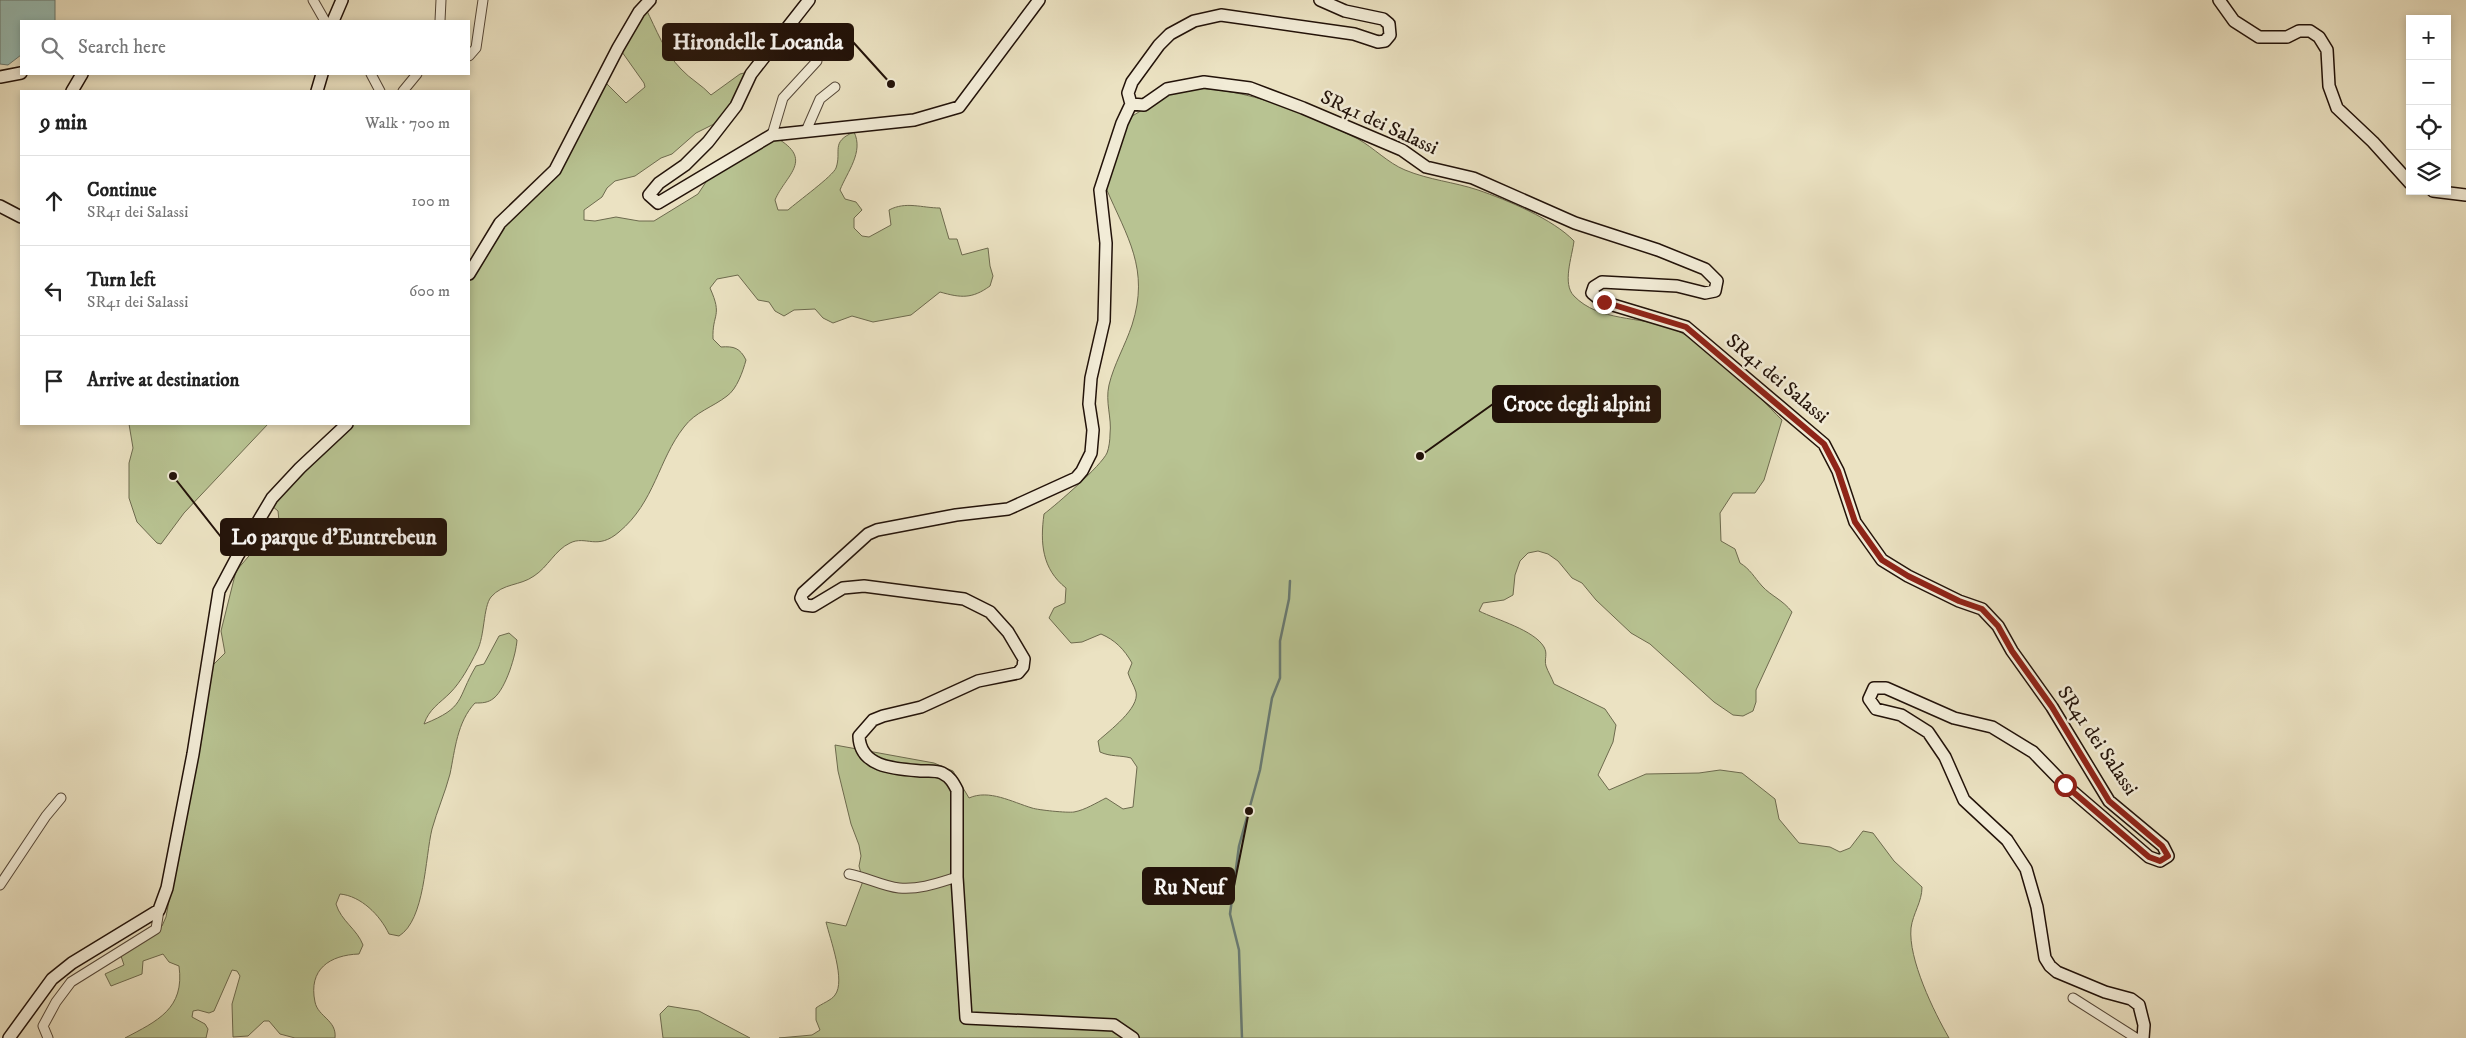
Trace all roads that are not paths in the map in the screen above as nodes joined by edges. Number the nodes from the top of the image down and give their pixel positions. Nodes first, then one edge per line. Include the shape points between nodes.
1 (313, 0) edge
2 (342, 0) edge
3 (441, 0) edge
4 (483, 0) edge
5 (650, 0) edge
6 (809, 0) edge
7 (1038, 0) edge
8 (1320, 0) edge
9 (2219, 0) edge
10 (324, 20) edge
11 (333, 20) edge
12 (440, 20) edge
13 (470, 55) edge
14 (817, 61) dead end
15 (20, 73) edge
16 (81, 75) edge
17 (322, 75) edge
18 (372, 75) edge
19 (416, 75) edge
20 (0, 77) edge
21 (835, 87) dead end
22 (73, 90) edge
23 (317, 90) edge
24 (379, 90) edge
25 (404, 90) edge
26 (1131, 104) junction
27 (806, 131) junction
28 (772, 135) junction
29 (2406, 179) edge
30 (2451, 193) edge
31 (2466, 195) edge
32 (0, 206) edge
33 (20, 216) edge
34 (470, 272) edge
35 (346, 425) edge
36 (61, 798) dead end
37 (849, 874) dead end
38 (957, 877) junction
39 (0, 885) edge
40 (159, 910) junction
41 (2073, 998) dead end
42 (10, 1038) edge
43 (48, 1038) edge
44 (1132, 1038) edge
45 (2136, 1038) edge
46 (2143, 1038) edge

1 - 10 street
2 - 11 street
3 - 12 street
4 - 13 street via 476,48
5 - 34 street via 618,48 555,170 500,223
6 - 28 street via 751,74 736,106 708,142 649,195 658,203
7 - 27 street via 959,107 914,120
8 - 26 street via 1345,11 1383,20 1391,28 1390,35 1385,41 1378,42 1354,34 1221,15 1194,21 1170,34 1159,45 1132,82 1128,93
9 - 29 street via 2234,21 2259,36 2287,38 2299,31 2310,31 2319,37 2327,50 2329,86 2337,108
14 - 28 street via 783,98
15 - 20 street
16 - 22 street
17 - 23 street
18 - 24 street
19 - 25 street
21 - 27 street via 820,99
26 - 38 street via 1100,190 1106,243 1104,321 1091,378 1091,453 1082,471 1076,478 1008,509 877,530 868,534 802,595 803,603 813,606 843,588 864,586 964,599 990,612 1008,632 1022,656 1023,667 1018,673 978,681 921,706 883,716 873,720 859,736 860,747 868,759 886,766 940,772 951,779 957,790
26 - 46 street, SR41 dei Salassi via 1144,105 1167,89 1204,82 1250,88 1402,150 1426,167 1473,178 1575,222 1705,269 1717,281 1715,291 1705,293 1677,286 1602,282 1594,287 1592,293 1604,302 1686,327 1824,444 1838,471 1855,522 1882,560 1959,601 1982,609 1998,626 2052,707 2109,801 2162,846 2168,856 2160,861 2149,857 2065,785 2033,752 1992,727 1954,718 1886,688 1874,688 1870,699 1876,709 1901,715 1928,732 1945,757 1964,800 2007,840 2026,869 2037,907 2045,958 2050,966 2057,972 2139,1005 2144,1025
27 - 28 street
30 - 31 street
32 - 33 street
35 - 40 street via 272,498 219,591 193,754 167,888
36 - 39 street
37 - 38 street via 897,888 928,886
38 - 44 street via 966,1018 1114,1025
40 - 42 street via 72,963 52,979
40 - 43 street via 156,928 71,982 43,1026
41 - 45 street

